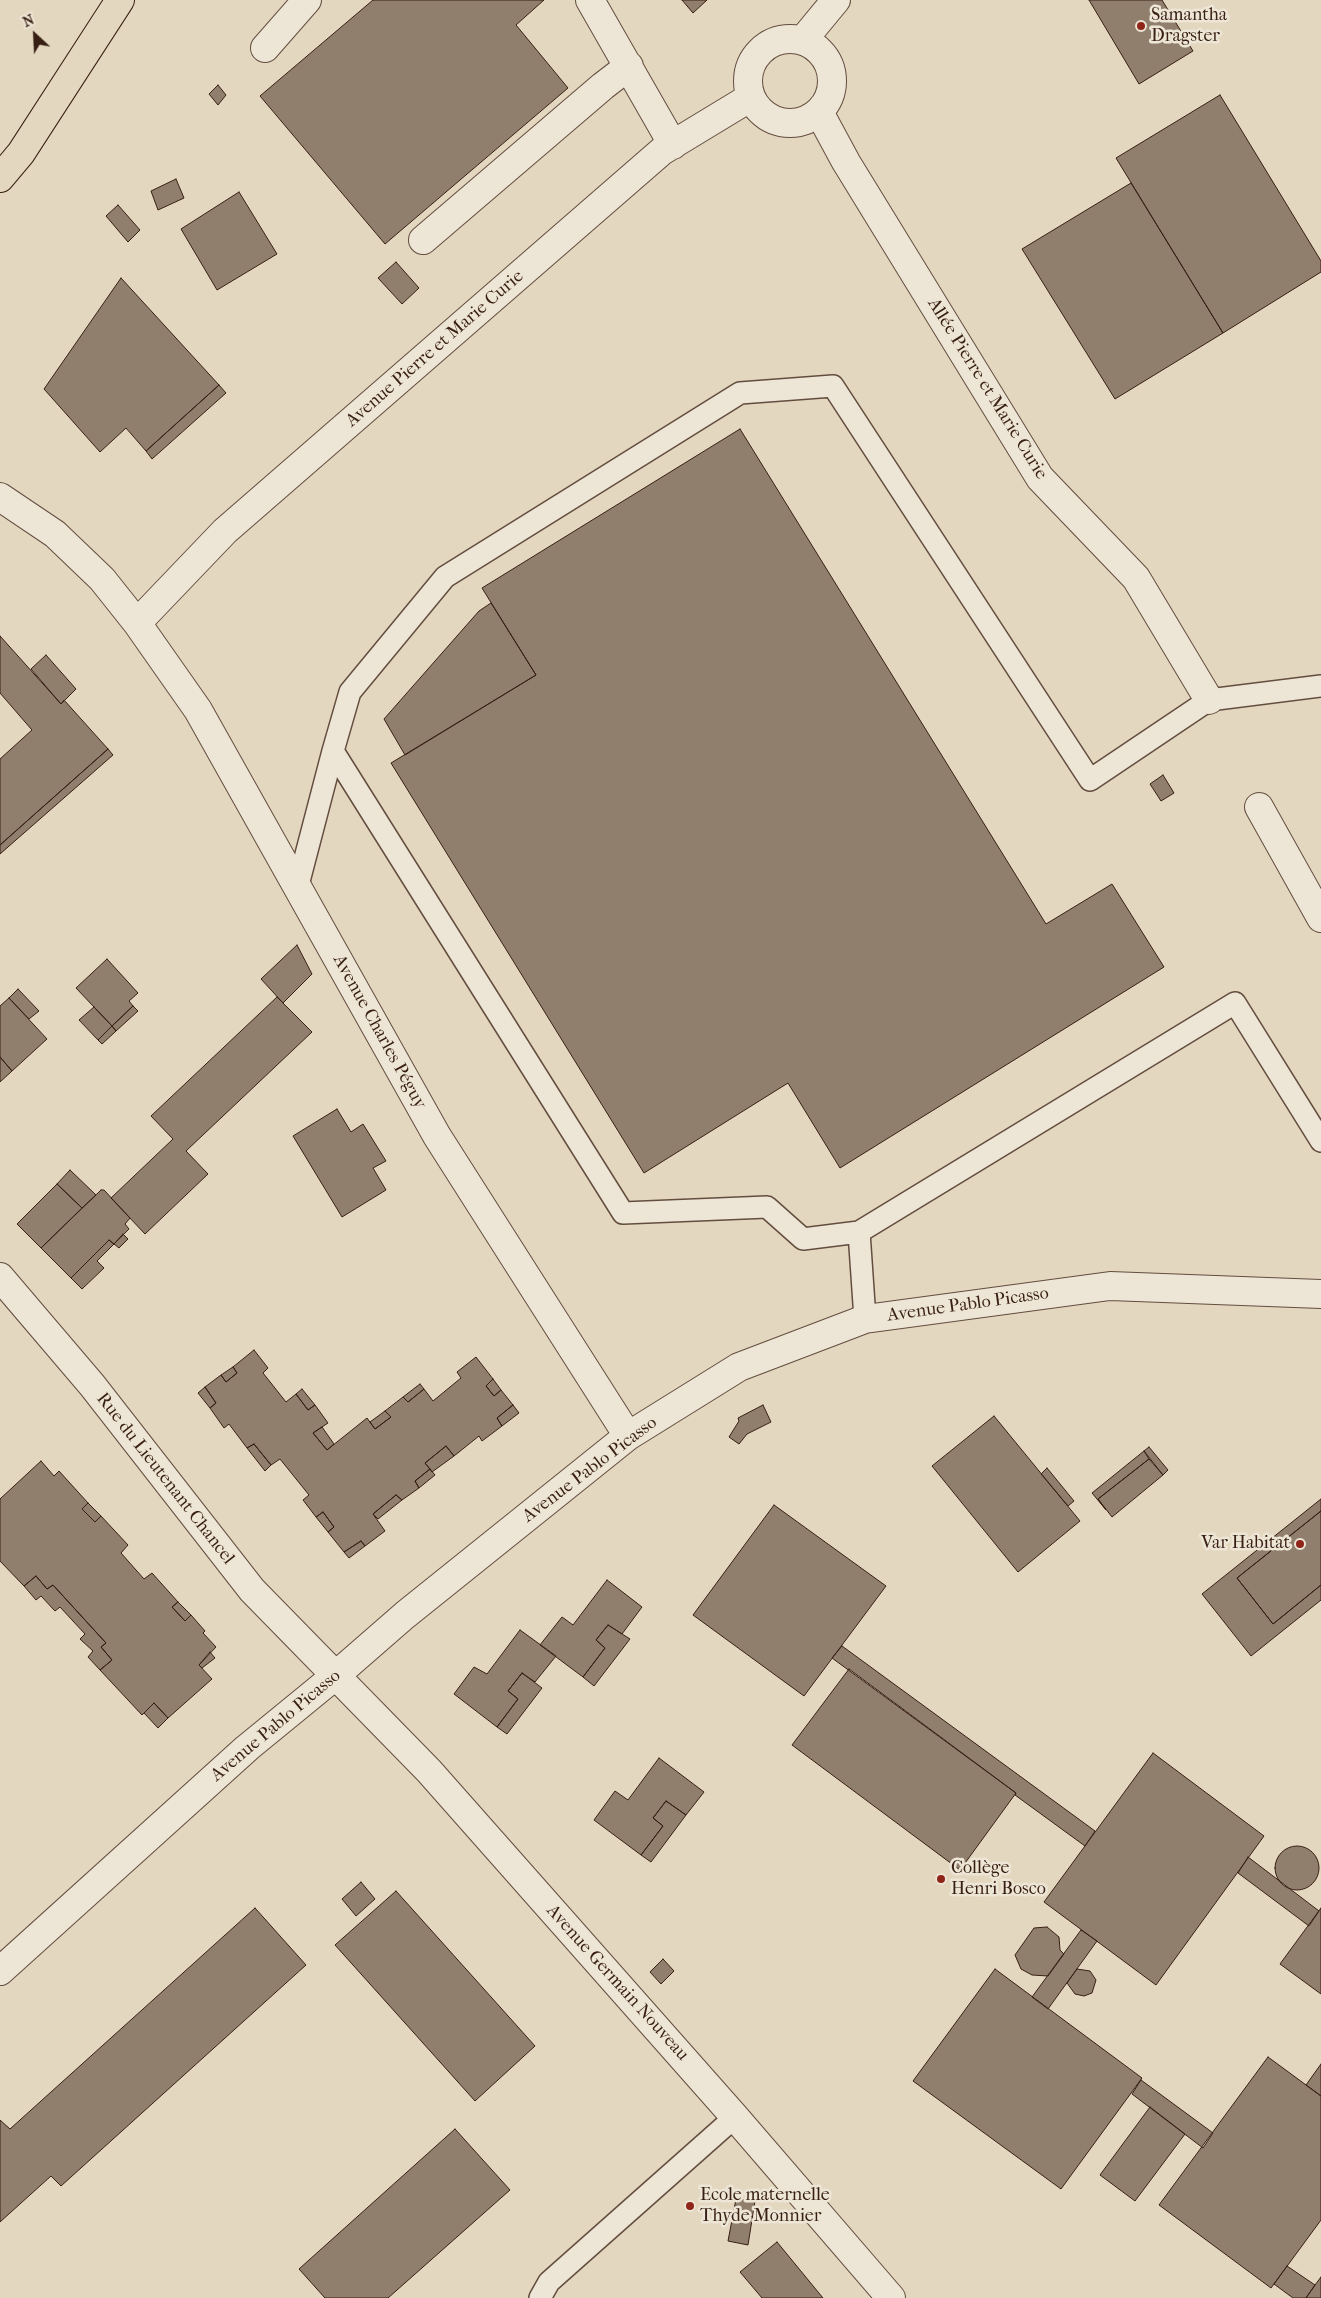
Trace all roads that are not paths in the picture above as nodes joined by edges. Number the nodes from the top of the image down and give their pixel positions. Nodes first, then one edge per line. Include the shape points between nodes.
1 (120, 0) edge
2 (307, 0) edge
3 (590, 0) edge
4 (836, 0) edge
5 (802, 40) junction
6 (266, 48) dead end
7 (630, 66) junction
8 (751, 97) junction
9 (819, 112) junction
10 (673, 145) junction
11 (0, 178) edge
12 (423, 240) dead end
13 (0, 497) edge
14 (137, 623) junction
15 (1321, 686) edge
16 (1209, 700) junction
17 (333, 751) junction
18 (1259, 807) dead end
19 (298, 885) junction
20 (1321, 918) edge
21 (1321, 1141) edge
22 (859, 1232) junction
23 (0, 1277) edge
24 (1321, 1294) edge
25 (865, 1319) junction
26 (628, 1436) junction
27 (335, 1676) junction
28 (0, 1971) edge
29 (735, 2117) junction
30 (540, 2298) edge
31 (892, 2298) edge

1 - 11 highway via 20,153
2 - 6 street
3 - 7 street
4 - 5 street
5 - 8 street via 776,41 755,58 749,71
5 - 9 street via 816,47 826,58 831,71 832,86 828,100
7 - 10 street
7 - 12 street
8 - 9 street via 768,117 781,122 795,123
8 - 10 street, Avenue Pierre et Marie Curie
9 - 16 street, Allée Pierre et Marie Curie via 846,162 1040,478 1136,578
10 - 14 street, Avenue Pierre et Marie Curie via 647,164 225,531
13 - 14 street, Avenue Charles Péguy via 55,534 102,579
14 - 19 street, Avenue Charles Péguy via 198,710
15 - 16 lane
16 - 17 lane via 1090,780 833,386 740,393 445,577 350,692
17 - 19 lane
17 - 22 lane via 623,1213 767,1207 802,1239
18 - 20 street
19 - 26 street, Avenue Charles Péguy via 437,1136
21 - 22 lane via 1234,1003
22 - 25 lane
23 - 27 street, Rue du Lieutenant Chancel via 92,1385 252,1590
24 - 25 street, Avenue Pablo Picasso via 1110,1286
25 - 26 street, Avenue Pablo Picasso via 740,1367
26 - 27 street, Avenue Pablo Picasso via 404,1615
27 - 28 street, Avenue Pablo Picasso via 247,1748
27 - 29 street, Avenue Germain Nouveau via 429,1771
29 - 30 lane via 549,2282
29 - 31 street, Avenue Germain Nouveau

